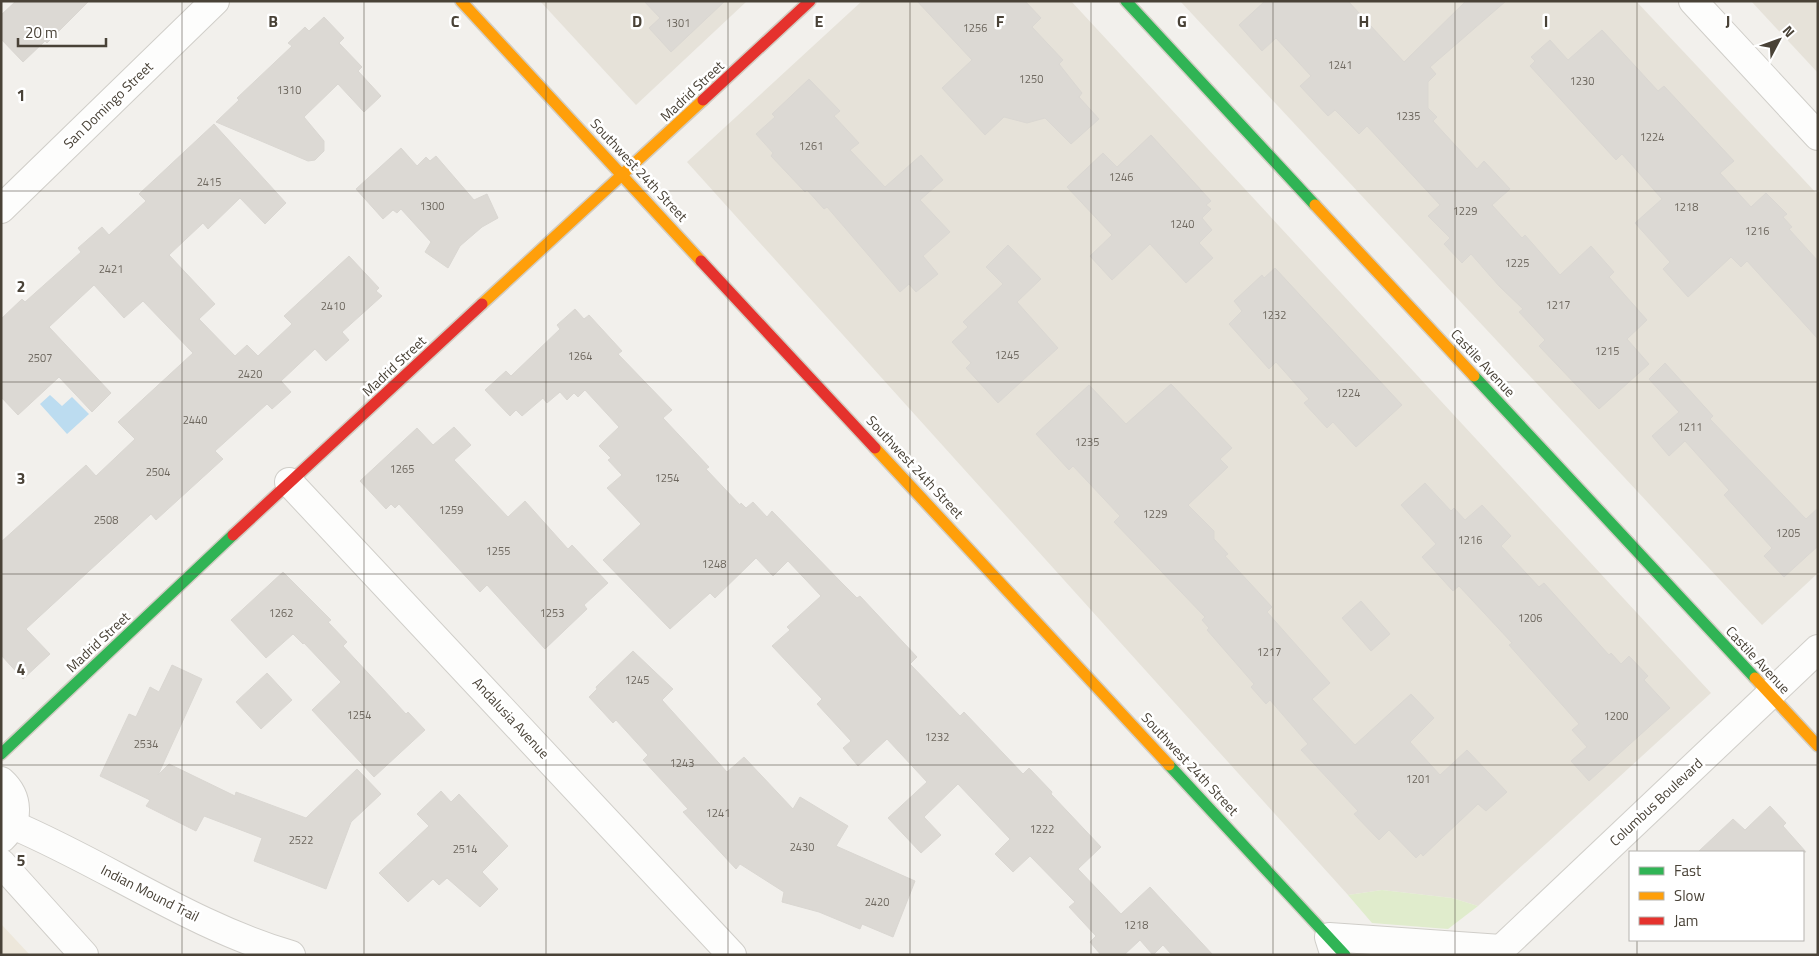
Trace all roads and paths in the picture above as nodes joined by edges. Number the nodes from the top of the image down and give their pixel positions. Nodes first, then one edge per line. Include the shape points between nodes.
1 (215, 1) edge
2 (461, 1) edge
3 (810, 1) edge
4 (1126, 1) edge
5 (1693, 1) edge
6 (1818, 136) edge
7 (623, 176) junction
8 (1, 209) edge
9 (290, 482) junction
10 (1818, 649) edge
11 (1770, 695) junction
12 (1818, 746) edge
13 (1, 754) edge
14 (1, 781) edge
15 (7, 832) edge
16 (1, 863) edge
17 (1336, 949) edge
18 (1499, 953) edge
19 (84, 955) edge
20 (291, 955) edge
21 (732, 955) edge

1 - 8 street, San Domingo Street
2 - 7 street, Southwest 24th Street
3 - 7 street, Madrid Street
4 - 11 street, Castile Avenue
5 - 6 street
7 - 9 street, Madrid Street
7 - 17 street, Southwest 24th Street
9 - 13 street, Madrid Street
9 - 21 street, Andalusia Avenue
10 - 11 street, Columbus Boulevard
11 - 12 street, Castile Avenue
11 - 18 street, Columbus Boulevard
14 - 15 street via 14,799 16,812
15 - 20 street, Indian Mound Trail via 250,941
16 - 19 street
17 - 18 street

